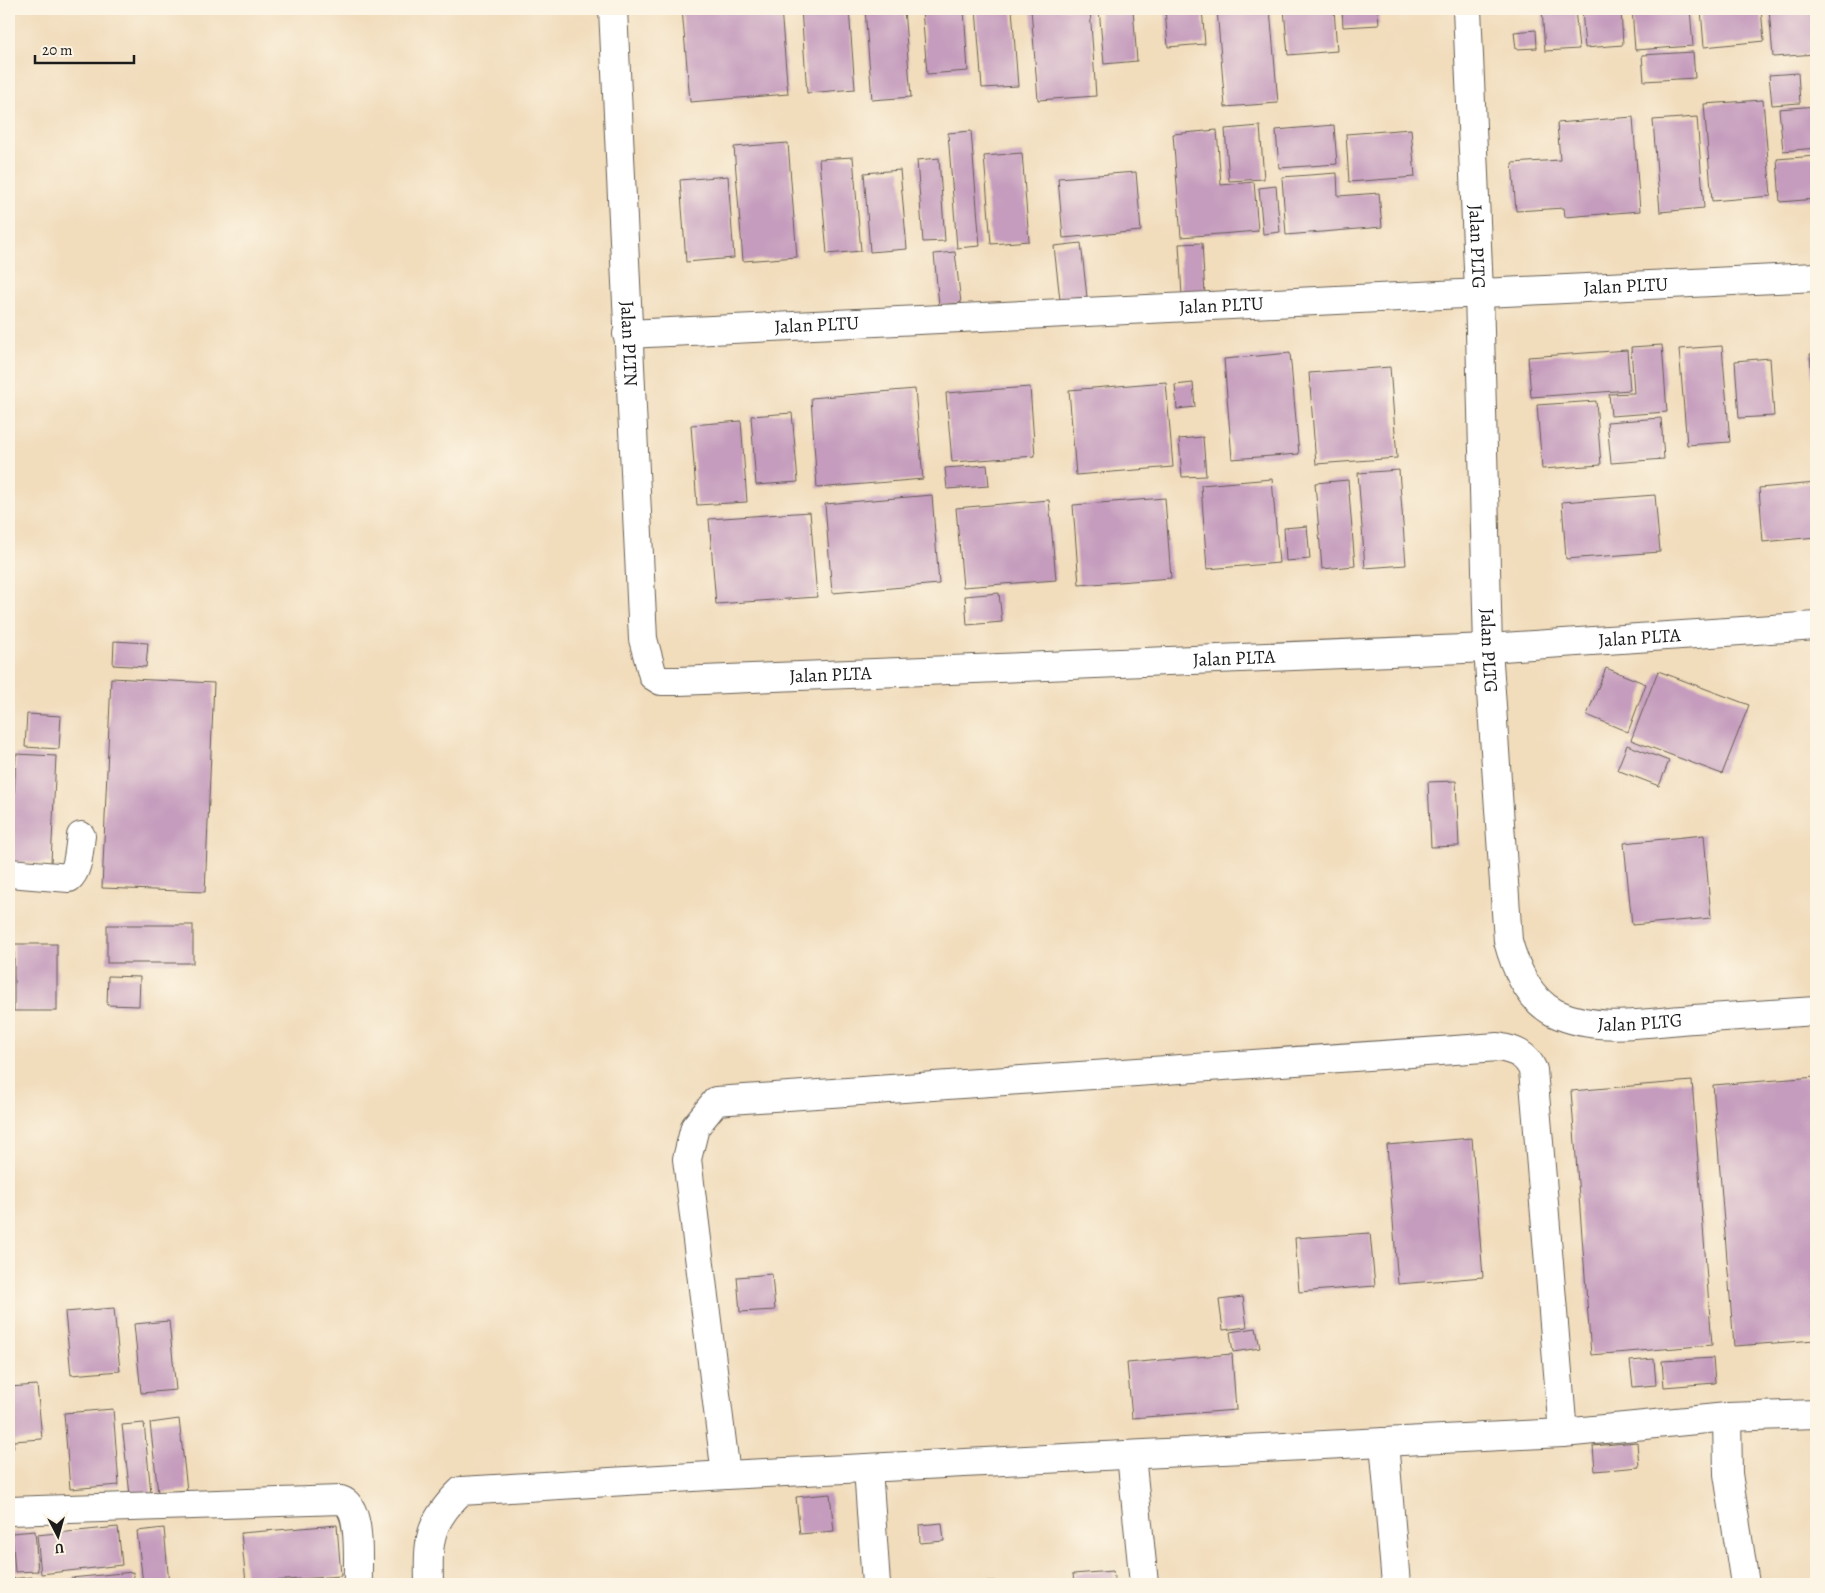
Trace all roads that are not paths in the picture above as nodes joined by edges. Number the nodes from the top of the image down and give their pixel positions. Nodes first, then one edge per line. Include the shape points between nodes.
1 (613, 9) edge
2 (1467, 9) edge
3 (1816, 277) edge
4 (1479, 292) junction
5 (627, 334) junction
6 (1816, 626) edge
7 (1488, 648) junction
8 (653, 676) joint
9 (81, 836) dead end
10 (9, 873) edge
11 (1816, 1011) edge
12 (1816, 1414) edge
13 (1727, 1417) junction
14 (1563, 1433) junction
15 (1384, 1442) junction
16 (1131, 1455) junction
17 (868, 1468) junction
18 (726, 1475) junction
19 (9, 1511) edge
20 (358, 1584) edge
21 (429, 1584) edge
22 (876, 1584) edge
23 (1144, 1584) edge
24 (1396, 1584) edge
25 (1744, 1584) edge

1 - 5 street, Jalan PLTN
2 - 4 street, Jalan PLTG
3 - 4 street, Jalan PLTU
4 - 5 street, Jalan PLTU
4 - 7 street, Jalan PLTG
5 - 8 street, Jalan PLTN via 643,638
6 - 7 street, Jalan PLTA
7 - 8 street, Jalan PLTA via 679,682
7 - 11 street, Jalan PLTG via 1508,941 1513,962 1537,998 1553,1012 1576,1021 1597,1024
9 - 10 street via 75,870 69,878
12 - 13 street
13 - 14 street
13 - 25 street via 1728,1474
14 - 15 street
14 - 18 street via 1533,1070 1521,1054 1498,1047 716,1101 695,1127 687,1159
15 - 16 street
15 - 24 street
16 - 17 street
16 - 23 street
17 - 18 street
17 - 22 street
18 - 21 street via 461,1491 442,1509 433,1530 428,1548
19 - 20 street via 341,1500 350,1505 356,1519

